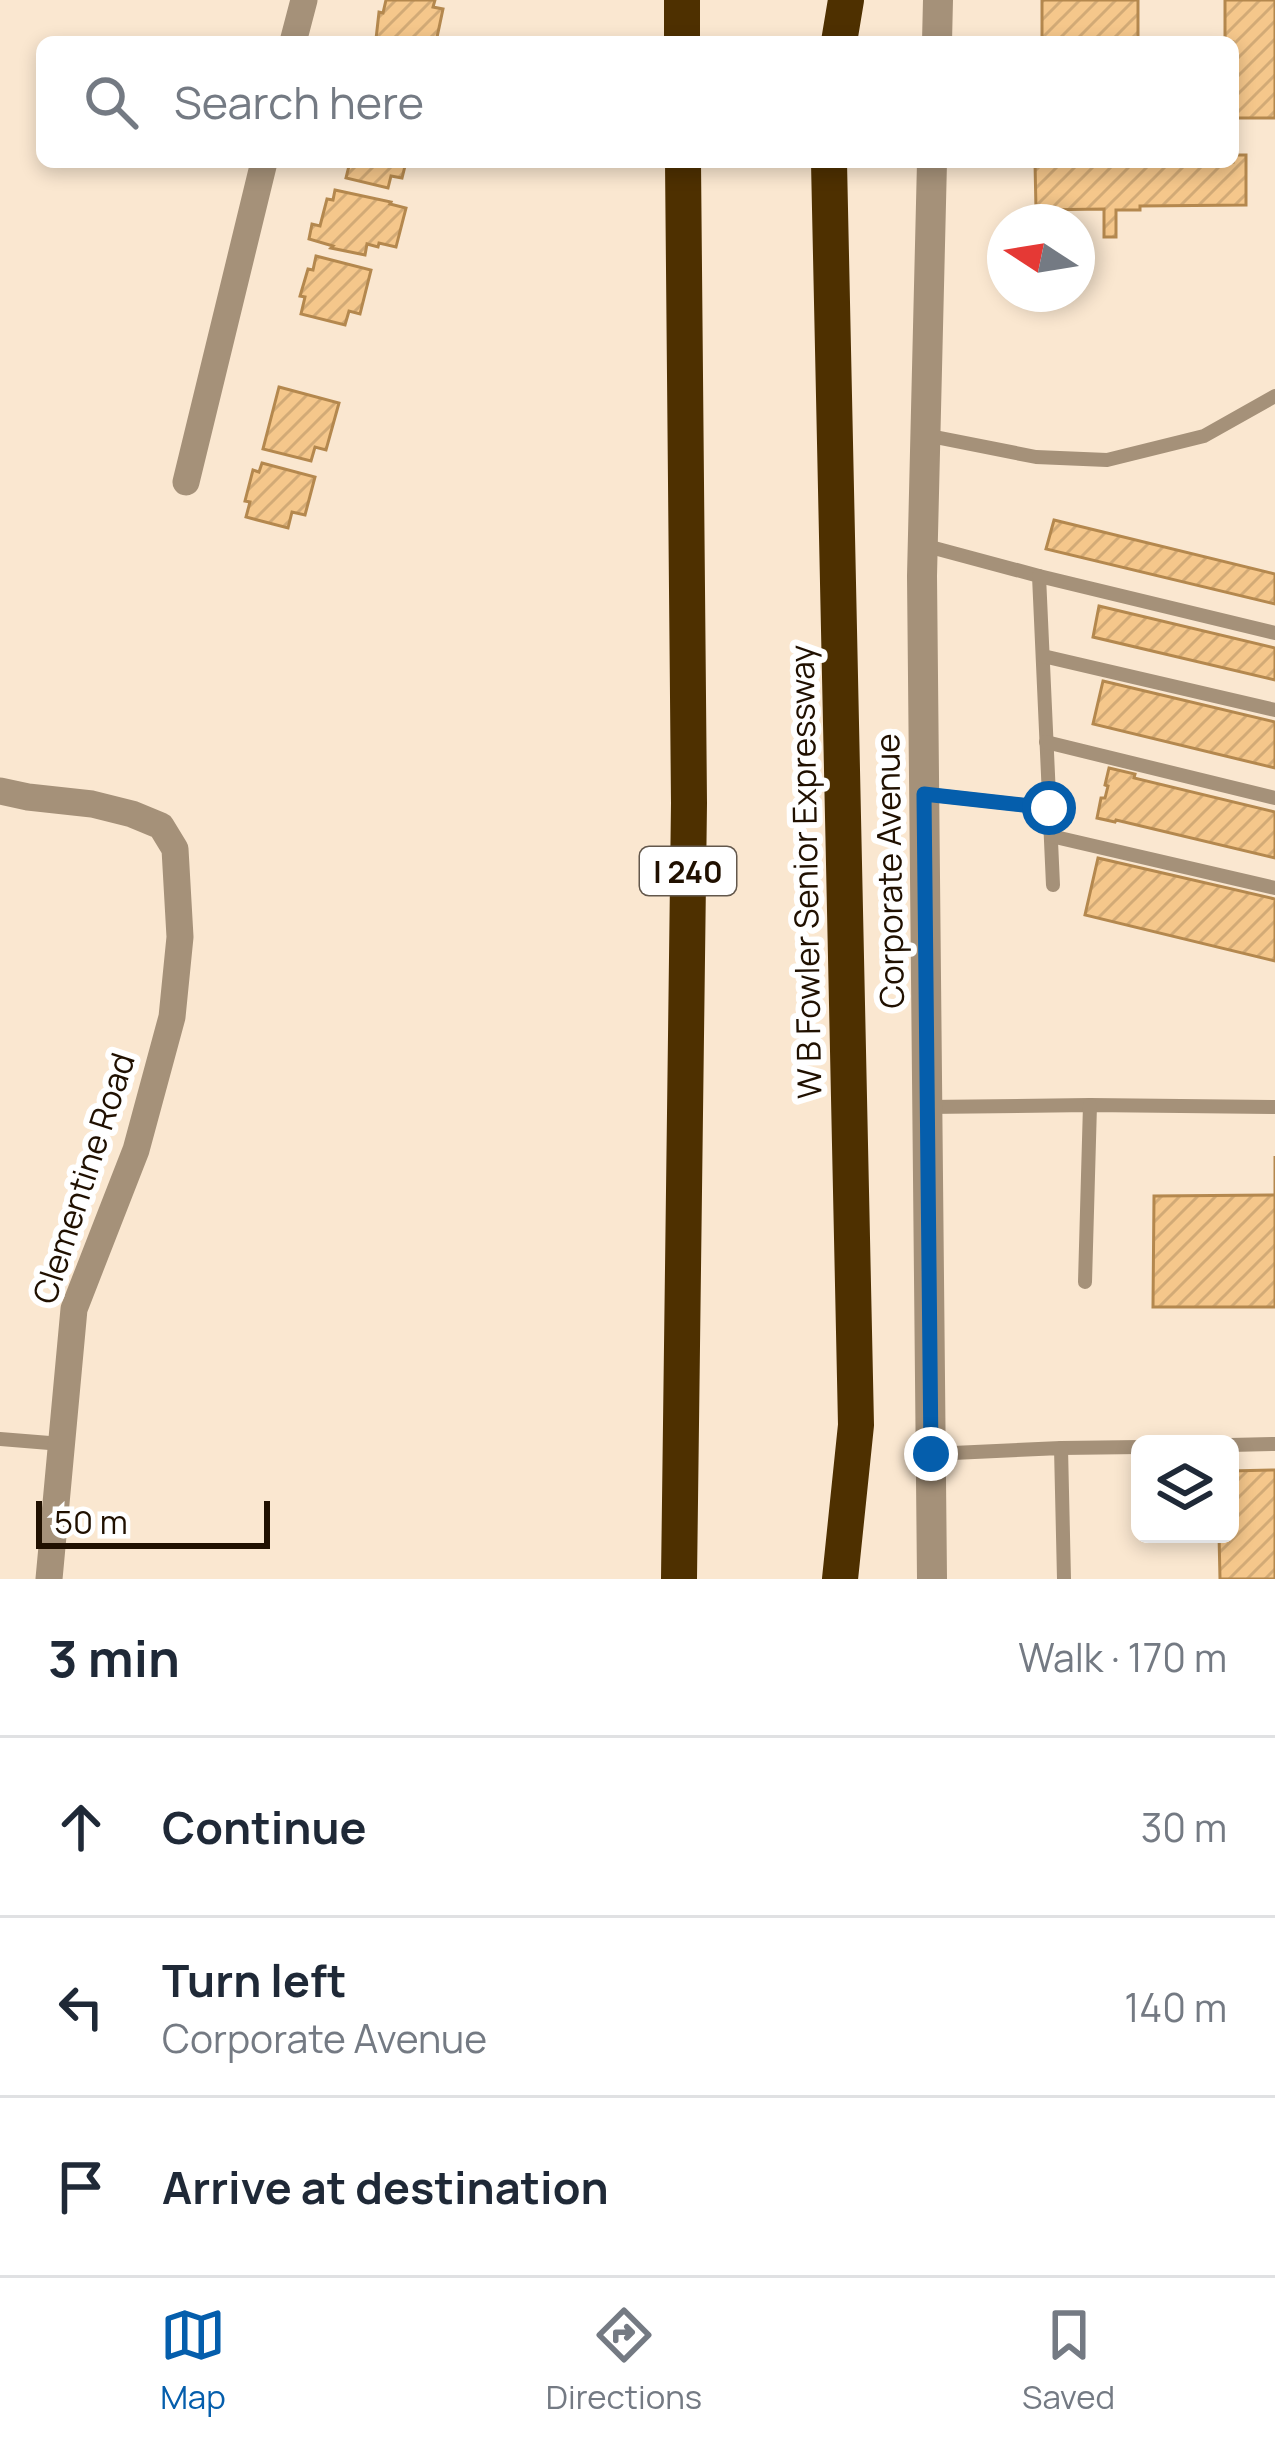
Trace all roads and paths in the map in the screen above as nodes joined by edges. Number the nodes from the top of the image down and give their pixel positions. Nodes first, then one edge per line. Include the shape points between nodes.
1 (304, 0) edge
2 (682, 0) edge
3 (826, 0) edge
4 (846, 0) edge
5 (938, 0) edge
6 (295, 36) edge
7 (682, 36) edge
8 (827, 36) edge
9 (840, 36) edge
10 (937, 36) edge
11 (263, 168) edge
12 (683, 168) edge
13 (829, 168) edge
14 (932, 168) edge
15 (1275, 396) edge
16 (925, 435) junction
17 (186, 482) dead end
18 (922, 545) junction
19 (1039, 576) junction
20 (1275, 633) edge
21 (1043, 656) junction
22 (1275, 710) edge
23 (1046, 742) junction
24 (0, 790) edge
25 (924, 794) junction
26 (1275, 797) edge
27 (1049, 808) junction
28 (1051, 836) junction
29 (1053, 885) dead end
30 (1275, 889) edge
31 (1090, 1105) junction
32 (927, 1107) junction
33 (1275, 1107) edge
34 (1085, 1282) dead end
35 (856, 1425) junction
36 (0, 1439) edge
37 (62, 1444) junction
38 (1275, 1444) edge
39 (1239, 1445) edge
40 (1131, 1447) edge
41 (1060, 1448) junction
42 (931, 1454) junction
43 (49, 1579) edge
44 (679, 1579) edge
45 (840, 1579) edge
46 (856, 1579) edge
47 (932, 1579) edge
48 (1064, 1579) edge

1 - 6 street
2 - 7 highway
3 - 8 highway
4 - 9 highway
5 - 10 street
11 - 17 street
12 - 44 highway, I 240 via 689,803
13 - 35 highway, W B Fowler Senior Expressway
14 - 16 street, Corporate Avenue
15 - 16 lane via 1204,436 1107,460 1036,457
16 - 18 street, Corporate Avenue
18 - 19 lane
18 - 25 street, Corporate Avenue
19 - 20 lane
19 - 21 lane
21 - 22 lane
21 - 23 lane
23 - 26 lane
23 - 27 lane
24 - 37 street, Clementine Road via 132,814 161,826 176,848 180,937 172,1017 136,1150 74,1310
25 - 27 lane
25 - 32 street, Corporate Avenue
27 - 28 lane
28 - 29 lane
28 - 30 lane
31 - 32 lane
31 - 33 lane
31 - 34 lane
32 - 42 street, Corporate Avenue
35 - 45 highway, W B Fowler Senior Expressway
35 - 46 highway
36 - 37 lane
37 - 43 street, Clementine Road
38 - 39 lane
40 - 41 lane
41 - 42 lane
41 - 48 lane
42 - 47 street, Corporate Avenue

